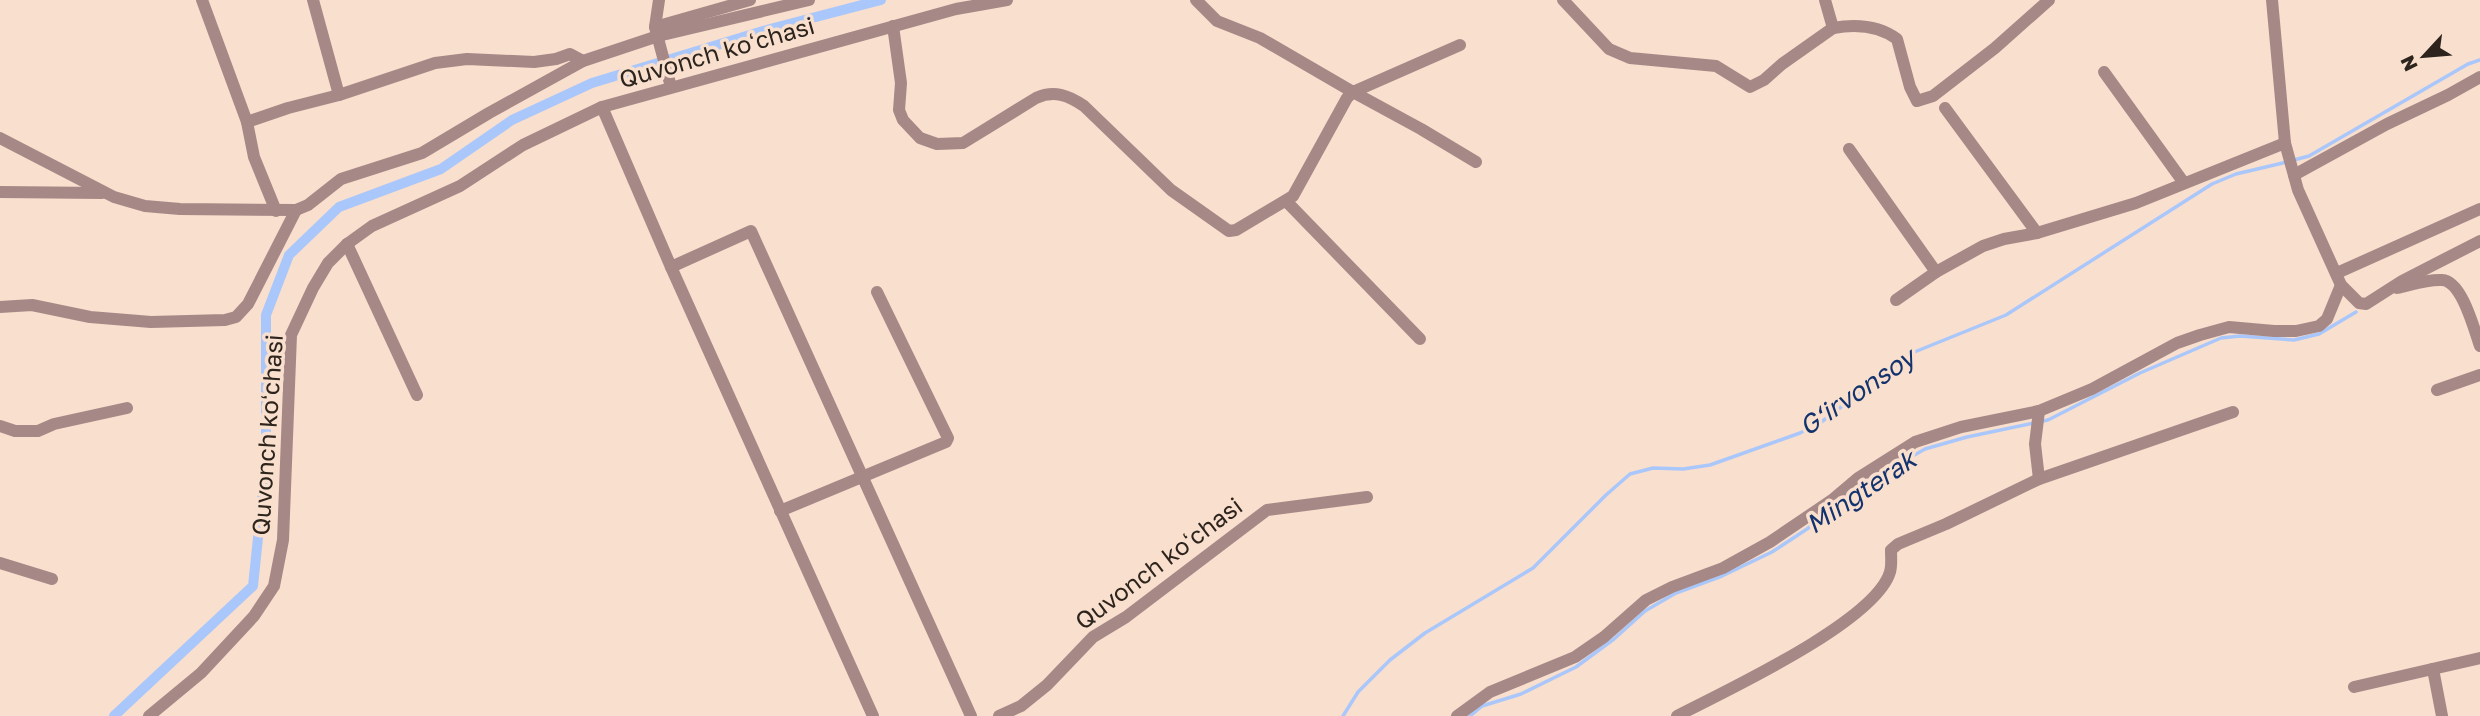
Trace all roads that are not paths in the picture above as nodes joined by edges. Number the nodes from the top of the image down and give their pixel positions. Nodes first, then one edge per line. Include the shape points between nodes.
1 (202, 0) edge
2 (313, 0) edge
3 (653, 0) edge
4 (659, 0) edge
5 (750, 0) edge
6 (809, 0) edge
7 (1007, 0) edge
8 (1196, 0) edge
9 (1563, 0) edge
10 (1825, 0) edge
11 (2049, 0) edge
12 (2272, 0) edge
13 (893, 26) junction
14 (656, 28) junction
15 (1833, 28) junction
16 (1460, 45) dead end
17 (583, 61) junction
18 (2104, 72) dead end
19 (2480, 77) edge
20 (671, 87) junction
21 (1353, 92) junction
22 (339, 95) junction
23 (602, 107) junction
24 (1945, 108) dead end
25 (247, 122) junction
26 (0, 138) edge
27 (2286, 147) junction
28 (1849, 149) dead end
29 (1476, 162) dead end
30 (2294, 175) junction
31 (2183, 183) junction
32 (0, 192) edge
33 (106, 193) junction
34 (1287, 202) junction
35 (2480, 209) edge
36 (296, 210) junction
37 (276, 211) junction
38 (2038, 233) junction
39 (2480, 241) edge
40 (347, 244) junction
41 (671, 267) junction
42 (1936, 272) junction
43 (2339, 279) junction
44 (2388, 290) junction
45 (877, 292) dead end
46 (1896, 300) dead end
47 (0, 307) edge
48 (1420, 340) dead end
49 (2480, 346) edge
50 (2480, 375) edge
51 (2437, 390) dead end
52 (417, 395) dead end
53 (127, 408) dead end
54 (2233, 412) dead end
55 (2039, 415) junction
56 (0, 426) edge
57 (862, 477) junction
58 (2039, 479) junction
59 (1367, 497) dead end
60 (780, 511) junction
61 (0, 563) edge
62 (52, 579) dead end
63 (2480, 658) edge
64 (2433, 668) junction
65 (2354, 687) dead end
66 (149, 716) edge
67 (873, 716) edge
68 (971, 716) edge
69 (999, 716) edge
70 (1457, 716) edge
71 (1677, 716) edge
72 (2442, 716) edge

1 - 25 street
2 - 22 street
3 - 14 street
4 - 14 street
5 - 14 street
6 - 14 street
7 - 13 street, Quvonch koʻchasi
8 - 21 street via 1217,21 1260,38
9 - 15 street via 1619,54 1716,66 1750,87
10 - 15 street
11 - 15 street via 1933,96 1917,101 1895,36 1851,25
12 - 27 street
13 - 20 street, Quvonch koʻchasi
13 - 34 street via 901,83 899,110 920,138 937,144 963,143 1036,98 1060,94 1084,106 1171,190 1229,231
14 - 17 street
14 - 20 street
16 - 21 street
17 - 22 street via 570,54 534,62 455,60
17 - 36 street via 422,153 341,179
18 - 31 street
19 - 30 street
20 - 23 street, Quvonch koʻchasi
21 - 29 street
21 - 34 street
22 - 25 street
23 - 40 street, Quvonch koʻchasi via 548,132 460,186 372,226
23 - 41 street, Quvonch koʻchasi
24 - 38 street
25 - 37 street via 254,158
26 - 33 street
27 - 30 street
27 - 31 street
28 - 42 street
30 - 43 street
31 - 38 street via 2136,203
32 - 33 street
33 - 37 street via 145,206
34 - 48 street
35 - 43 street
36 - 37 street
36 - 47 street via 248,304 236,317 151,322 90,317 32,305
38 - 42 street via 1983,246
39 - 44 street
40 - 52 street
40 - 66 street, Quvonch koʻchasi via 328,262 291,335 283,540 274,586 254,616 201,673
41 - 57 street via 751,231
41 - 60 street, Quvonch koʻchasi
42 - 46 street
43 - 44 street via 2359,303 2366,304
43 - 55 street via 2327,319 2319,326 2285,331 2229,327 2200,335 2176,343
44 - 49 street via 2445,280 2455,285
45 - 57 street via 948,438
50 - 51 street
53 - 56 street via 38,431
54 - 58 street
55 - 58 street via 2035,444
55 - 70 street via 1961,427 1915,442 1770,542 1723,568 1646,600 1574,657 1490,692
57 - 60 street
57 - 68 street
58 - 71 street via 1898,544 1891,550 1890,572 1875,595 1839,628
59 - 69 street, Quvonch koʻchasi via 1267,510 1093,637 1021,706
60 - 67 street, Quvonch koʻchasi
61 - 62 street
63 - 64 street
64 - 65 street
64 - 72 street

